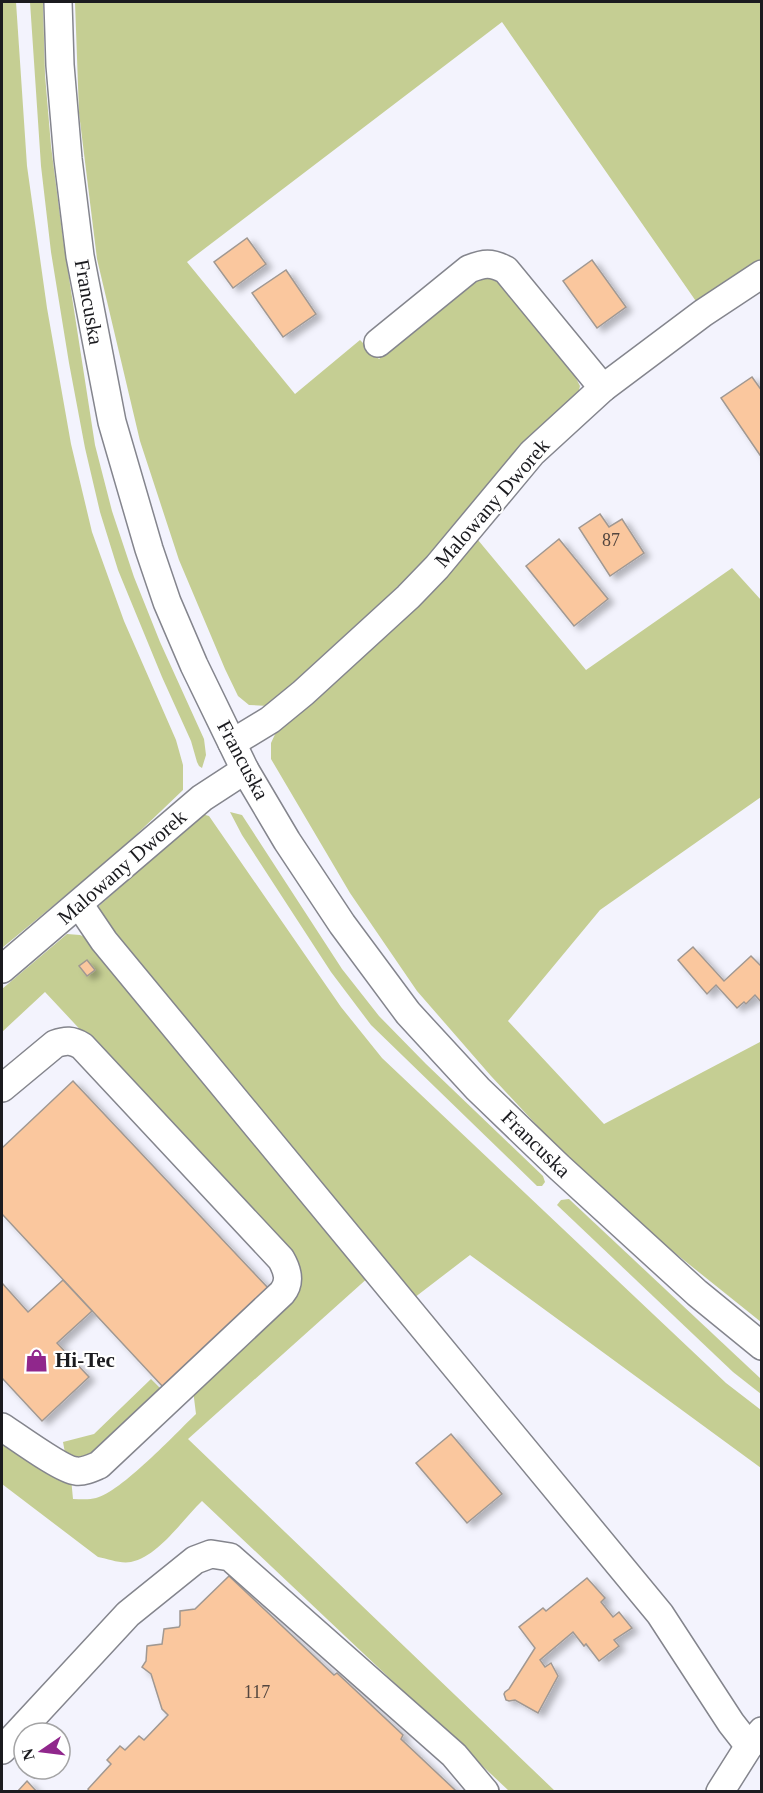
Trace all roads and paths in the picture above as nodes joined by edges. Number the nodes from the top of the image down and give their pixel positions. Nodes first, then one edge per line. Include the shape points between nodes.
1 (58, 2) edge
2 (762, 274) edge
3 (378, 343) dead end
4 (603, 388) junction
5 (232, 743) junction
6 (245, 770) junction
7 (79, 904) junction
8 (2, 969) edge
9 (2, 1088) edge
10 (762, 1346) edge
11 (2, 1427) edge
12 (755, 1738) edge
13 (2, 1750) edge
14 (485, 1791) edge
15 (720, 1791) edge

1 - 5 street, Francuska via 68,159 80,256 112,422 167,602
2 - 4 street, Malowany Dworek
3 - 4 street via 469,269 495,265 506,270
4 - 5 street, Malowany Dworek via 532,453 408,597 303,693 270,720
5 - 6 street, Francuska
6 - 7 street, Malowany Dworek via 202,798
6 - 10 street, Francuska via 342,924 416,1021 478,1089 559,1167
7 - 8 street, Malowany Dworek
7 - 12 street via 104,941 660,1614
9 - 11 street via 55,1044 74,1041 281,1259 288,1277 282,1293 99,1465 75,1471
12 - 15 street
13 - 14 street via 128,1614 195,1560 211,1554 230,1557 454,1755

